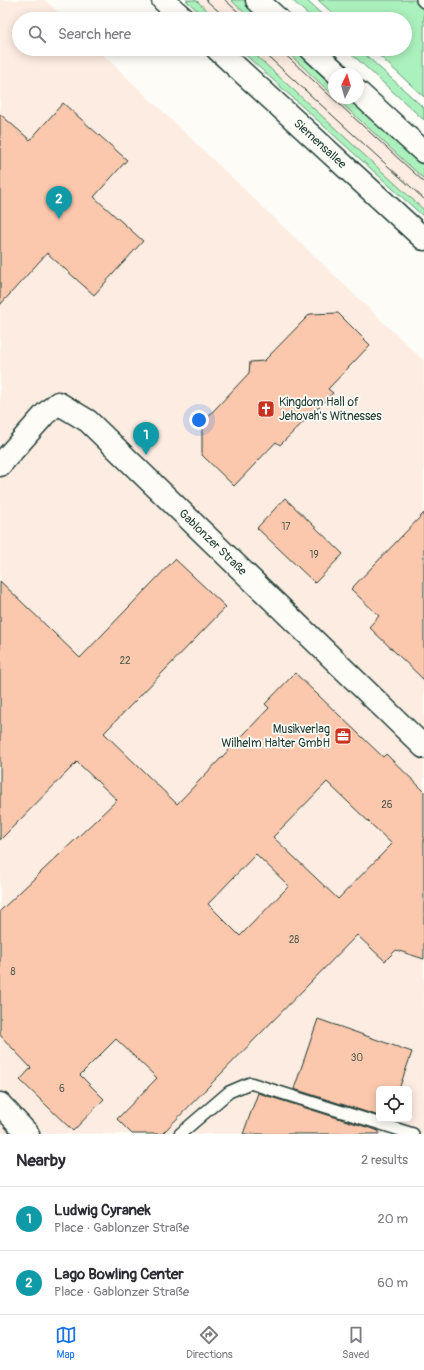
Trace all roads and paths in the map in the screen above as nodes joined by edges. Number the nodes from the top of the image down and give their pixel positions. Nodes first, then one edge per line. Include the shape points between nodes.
1 (163, 0) edge
2 (257, 0) edge
3 (176, 12) edge
4 (270, 12) edge
5 (224, 56) edge
6 (318, 56) edge
7 (331, 68) edge
8 (364, 97) edge
9 (424, 152) edge
10 (424, 239) edge
11 (0, 464) edge
12 (424, 747) edge
13 (0, 1104) edge
14 (28, 1134) edge
15 (180, 1134) edge
16 (413, 1134) edge

1 - 3 street
2 - 4 street
5 - 10 street, Siemensallee
6 - 7 street
8 - 9 street
11 - 12 street, Gablonzer Straße via 58,403 88,421
13 - 14 street
15 - 16 lane via 229,1092 250,1083

